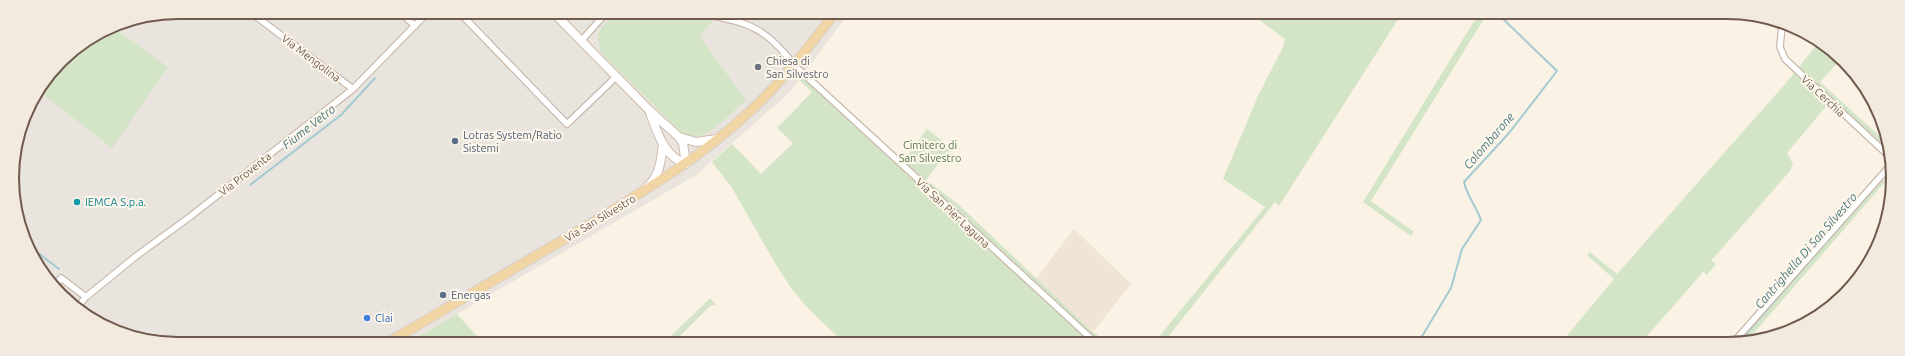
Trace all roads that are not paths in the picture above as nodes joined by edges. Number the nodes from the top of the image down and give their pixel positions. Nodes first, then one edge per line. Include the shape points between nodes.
1 (259, 19) edge
2 (407, 19) edge
3 (421, 19) edge
4 (466, 19) edge
5 (560, 19) edge
6 (601, 19) edge
7 (728, 19) edge
8 (830, 19) edge
9 (414, 26) junction
10 (1782, 28) edge
11 (581, 41) junction
12 (794, 65) junction
13 (616, 77) junction
14 (353, 89) junction
15 (649, 110) junction
16 (679, 137) junction
17 (719, 138) junction
18 (663, 144) junction
19 (1884, 151) edge
20 (686, 164) junction
21 (1886, 169) edge
22 (638, 195) junction
23 (58, 282) edge
24 (86, 297) junction
25 (80, 303) edge
26 (397, 337) edge
27 (1089, 337) edge
28 (1738, 337) edge

1 - 14 street, Via Mengolina
2 - 9 street
3 - 9 street, Via Proventa
4 - 13 street via 567,124
5 - 11 street
6 - 11 street
7 - 12 street via 756,28 768,36
8 - 12 main road, Via San Silvestro
9 - 14 street, Via Proventa
10 - 19 street, Via Cerchia via 1780,47 1785,59
11 - 13 street
12 - 17 main road, Via San Silvestro via 748,113
12 - 27 street, Via San Pier Laguna
13 - 15 street
14 - 24 street, Via Proventa
15 - 16 street
15 - 18 street
16 - 17 street via 696,142
16 - 20 street via 683,143
17 - 20 main road, Via San Silvestro
18 - 20 street via 670,156
18 - 22 street via 657,173 650,185
20 - 22 main road, Via San Silvestro
21 - 28 street
22 - 26 main road, Via San Silvestro
23 - 24 street via 61,278
24 - 25 street, Via Proventa

